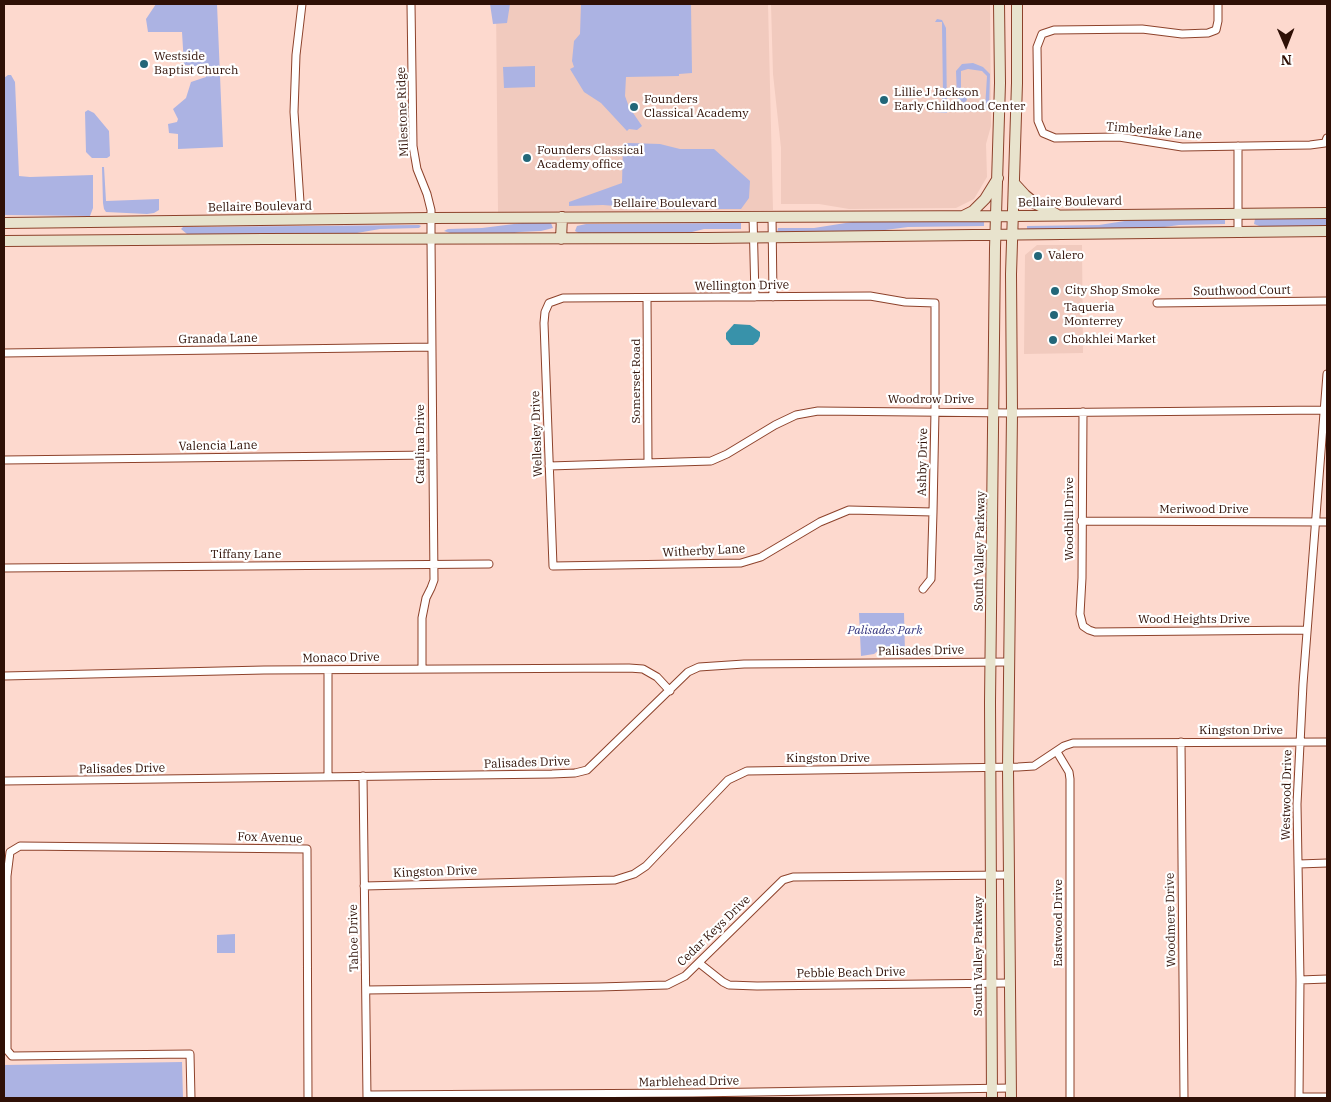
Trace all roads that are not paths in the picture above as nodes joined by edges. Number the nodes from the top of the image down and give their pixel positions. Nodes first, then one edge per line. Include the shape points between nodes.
1 (302, 4) edge
2 (411, 4) edge
3 (999, 4) edge
4 (1017, 4) edge
5 (1218, 4) edge
6 (1326, 140) edge
7 (1238, 146) junction
8 (998, 177) junction
9 (1014, 183) junction
10 (300, 202) dead end
11 (1238, 212) junction
12 (1327, 213) edge
13 (1057, 215) junction
14 (753, 216) junction
15 (772, 216) junction
16 (963, 216) junction
17 (997, 216) junction
18 (1013, 216) junction
19 (562, 217) junction
20 (431, 218) junction
21 (169, 221) junction
22 (4, 223) edge
23 (1327, 231) edge
24 (1238, 232) junction
25 (996, 235) junction
26 (1013, 235) junction
27 (431, 238) junction
28 (754, 238) junction
29 (772, 238) junction
30 (170, 239) junction
31 (561, 239) junction
32 (4, 241) edge
33 (755, 297) junction
34 (773, 297) junction
35 (648, 298) junction
36 (1327, 301) edge
37 (549, 303) joint
38 (935, 303) joint
39 (1157, 303) dead end
40 (432, 347) junction
41 (4, 353) edge
42 (1327, 374) edge
43 (1324, 410) junction
44 (935, 411) junction
45 (994, 411) junction
46 (1012, 412) junction
47 (1083, 412) junction
48 (433, 455) junction
49 (4, 460) edge
50 (648, 463) junction
51 (549, 466) junction
52 (933, 512) junction
53 (1081, 521) junction
54 (1316, 522) junction
55 (1327, 522) edge
56 (433, 564) junction
57 (489, 564) dead end
58 (553, 566) joint
59 (4, 568) edge
60 (923, 589) dead end
61 (1083, 626) joint
62 (1307, 630) junction
63 (991, 662) junction
64 (1009, 662) junction
65 (422, 669) junction
66 (328, 670) junction
67 (4, 676) edge
68 (670, 691) junction
69 (1181, 742) junction
70 (1299, 742) junction
71 (1327, 742) edge
72 (1057, 752) junction
73 (992, 768) junction
74 (1008, 768) junction
75 (362, 776) junction
76 (328, 777) junction
77 (4, 781) edge
78 (1298, 864) junction
79 (1327, 864) edge
80 (992, 875) junction
81 (1009, 875) junction
82 (5, 876) edge
83 (364, 886) junction
84 (699, 963) junction
85 (1327, 979) edge
86 (1300, 980) junction
87 (992, 983) junction
88 (1010, 983) junction
89 (366, 990) junction
90 (5, 1026) edge
91 (924, 1090) junction
92 (992, 1093) edge
93 (1011, 1093) edge
94 (367, 1097) edge
95 (1327, 1097) edge
96 (191, 1098) edge
97 (308, 1098) edge
98 (924, 1098) edge
99 (1070, 1098) edge
100 (1184, 1098) edge
101 (1299, 1098) edge

1 - 10 street via 294,112
2 - 20 street, Milestone Ridge via 413,146
3 - 8 main road, South Valley Parkway
4 - 9 main road
5 - 7 street, Timberlake Lane via 1218,21 1213,32 1054,30 1042,34 1037,47 1038,121 1043,133 1055,138 1118,137 1182,147
6 - 7 street, Timberlake Lane via 1310,145
7 - 11 street
8 - 16 main road via 985,199
8 - 17 main road, South Valley Parkway
9 - 13 main road via 1036,204
9 - 18 main road
11 - 12 main road, Bellaire Boulevard
11 - 13 main road, Bellaire Boulevard
11 - 24 street
13 - 18 main road, Bellaire Boulevard
14 - 15 main road, Bellaire Boulevard
14 - 19 main road, Bellaire Boulevard
14 - 28 street
15 - 16 main road, Bellaire Boulevard
15 - 29 street
16 - 17 main road, Bellaire Boulevard
17 - 18 main road, Bellaire Boulevard
17 - 25 main road, South Valley Parkway
18 - 26 main road
19 - 20 main road, Bellaire Boulevard
19 - 31 main road
20 - 21 main road, Bellaire Boulevard
20 - 27 street, Catalina Drive
21 - 22 main road, Bellaire Boulevard
21 - 30 main road
23 - 24 main road
24 - 26 main road
25 - 26 main road
25 - 29 main road
25 - 45 main road, South Valley Parkway
26 - 46 main road
27 - 30 main road
27 - 31 main road
27 - 40 street, Catalina Drive
28 - 29 main road
28 - 31 main road
28 - 33 street
29 - 34 street
30 - 32 main road
33 - 34 street, Wellington Drive
33 - 35 street, Wellington Drive
34 - 38 street, Wellington Drive via 870,296
35 - 37 street, Wellington Drive via 562,298
35 - 50 street, Somerset Road
36 - 39 street, Southwood Court
37 - 51 street, Wellesley Drive via 544,323
38 - 44 street, Ashby Drive
40 - 41 street, Granada Lane
40 - 48 street, Catalina Drive
42 - 43 street, Westwood Drive
43 - 47 street, Woodrow Drive
43 - 54 street, Westwood Drive
44 - 45 street, Woodrow Drive
44 - 50 street, Woodrow Drive via 818,411 796,415 775,424 711,461
44 - 52 street, Ashby Drive
45 - 46 street, Woodrow Drive
45 - 63 main road, South Valley Parkway
46 - 47 street, Woodrow Drive
46 - 64 main road
47 - 53 street, Woodhill Drive
48 - 49 street, Valencia Lane
48 - 56 street, Catalina Drive
50 - 51 street, Woodrow Drive
51 - 58 street, Wellesley Drive
52 - 58 street, Witherby Lane via 849,510 820,522 762,557 741,563
52 - 60 street, Ashby Drive via 931,579
53 - 54 street, Meriwood Drive
53 - 61 street, Woodhill Drive via 1080,614
54 - 55 street, Meriwood Drive
54 - 62 street, Westwood Drive
56 - 57 street, Tiffany Lane
56 - 59 street, Tiffany Lane
56 - 65 street, Catalina Drive via 434,580 422,618
61 - 62 street, Wood Heights Drive via 1095,632
62 - 70 street, Westwood Drive
63 - 64 street, Palisades Drive
63 - 68 street, Palisades Drive via 699,667 688,672
63 - 73 main road, South Valley Parkway
64 - 74 main road
65 - 66 street, Monaco Drive
65 - 68 street, Monaco Drive via 643,669 657,677
66 - 67 street, Monaco Drive
66 - 76 street
68 - 75 street, Palisades Drive via 587,770 552,774
69 - 70 street, Kingston Drive
69 - 72 street, Kingston Drive via 1073,743
69 - 100 street, Woodmere Drive
70 - 71 street, Kingston Drive
70 - 78 street, Westwood Drive
72 - 74 street, Kingston Drive via 1034,766
72 - 99 street, Eastwood Drive via 1070,780
73 - 74 street, Kingston Drive
73 - 80 main road, South Valley Parkway
73 - 83 street, Kingston Drive via 747,771 728,780 646,866 615,880
74 - 81 main road
75 - 76 street, Palisades Drive
75 - 83 street, Tahoe Drive
76 - 77 street, Palisades Drive
78 - 79 street
78 - 86 street, Westwood Drive
80 - 81 street, Cedar Keys Drive
80 - 84 street, Cedar Keys Drive via 793,877 783,880
80 - 87 main road, South Valley Parkway
81 - 88 main road
82 - 90 street, Fox Avenue
82 - 97 street, Fox Avenue via 10,852 20,846 307,849
83 - 89 street, Tahoe Drive
84 - 87 street, Pebble Beach Drive via 729,985
84 - 89 street, Cedar Keys Drive via 686,976 667,985
85 - 86 street
86 - 101 street, Westwood Drive
87 - 88 street, Pebble Beach Drive
87 - 92 main road, South Valley Parkway
88 - 93 main road
89 - 94 street, Tahoe Drive
90 - 96 street, Fox Avenue via 7,1050 12,1056 190,1054
91 - 92 street, Marblehead Drive
91 - 94 street, Marblehead Drive
91 - 98 street
92 - 93 street, Marblehead Drive
95 - 101 street

